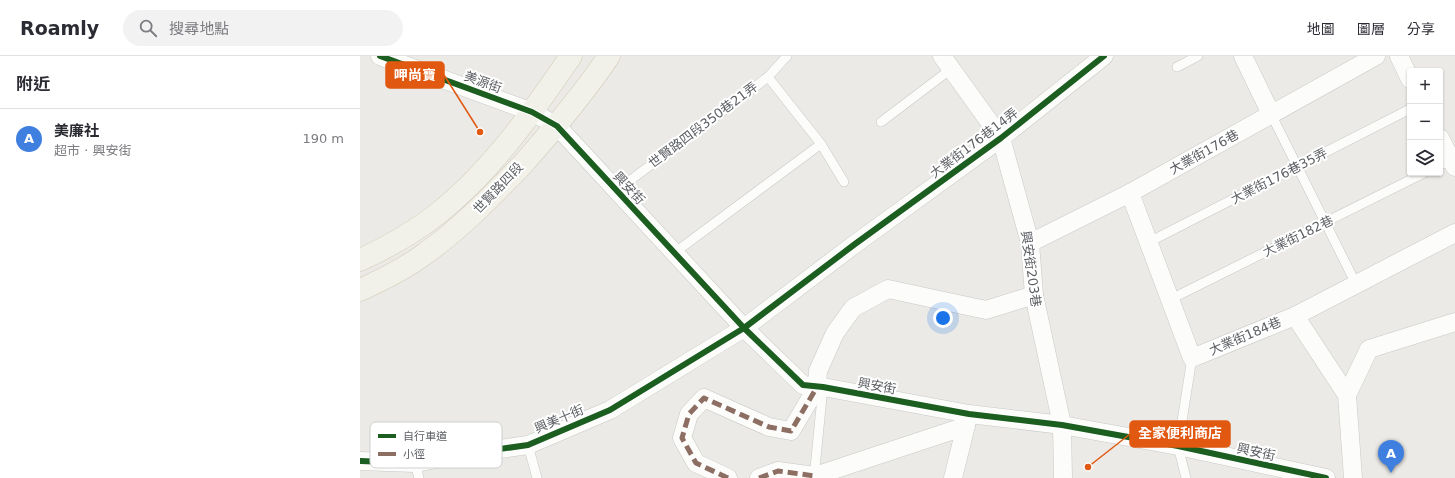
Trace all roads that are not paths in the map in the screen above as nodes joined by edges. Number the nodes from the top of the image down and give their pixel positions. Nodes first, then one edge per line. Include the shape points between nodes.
1 (380, 56) edge
2 (571, 56) edge
3 (609, 56) edge
4 (787, 56) edge
5 (1104, 56) edge
6 (1198, 56) edge
7 (1243, 56) edge
8 (1376, 56) edge
9 (1399, 56) edge
10 (947, 62) edge
11 (1177, 67) dead end
12 (1407, 73) edge
13 (768, 77) junction
14 (1407, 111) edge
15 (532, 112) junction
16 (1271, 114) junction
17 (880, 122) dead end
18 (557, 126) junction
19 (1001, 138) junction
20 (1441, 140) edge
21 (821, 144) junction
22 (1449, 164) edge
23 (1298, 166) junction
24 (1418, 176) edge
25 (844, 182) dead end
26 (616, 191) junction
27 (1130, 193) junction
28 (1326, 222) junction
29 (1455, 233) edge
30 (1149, 242) junction
31 (1030, 243) junction
32 (674, 254) junction
33 (360, 260) edge
34 (1356, 284) junction
35 (360, 290) edge
36 (1034, 295) junction
37 (1171, 300) junction
38 (1295, 316) junction
39 (1455, 322) edge
40 (744, 328) junction
41 (1192, 358) junction
42 (820, 387) junction
43 (1347, 396) junction
44 (968, 420) junction
45 (1062, 425) junction
46 (528, 445) junction
47 (1178, 446) junction
48 (502, 449) edge
49 (360, 461) edge
50 (370, 463) edge
51 (400, 468) edge
52 (417, 471) edge
53 (814, 477) edge
54 (537, 478) edge
55 (728, 478) edge
56 (759, 478) edge
57 (953, 478) edge
58 (1063, 478) edge
59 (1186, 478) edge
60 (1326, 478) edge
61 (1353, 478) edge

1 - 15 street, 美源街
2 - 15 main road, 世賢路四段
3 - 18 main road, 世賢路四段
4 - 13 lane, 世賢路四段350巷21弄
5 - 19 street, 大業街176巷14弄
6 - 11 lane
7 - 16 street
8 - 16 street, 大業街176巷
9 - 12 street
10 - 17 lane
10 - 19 street, 興安街203巷
13 - 21 lane
13 - 26 lane, 世賢路四段350巷21弄
14 - 23 lane, 大業街176巷35弄
15 - 18 street, 興安街
15 - 33 main road, 世賢路四段 via 479,176 436,216
16 - 23 lane
16 - 27 street, 大業街176巷
18 - 26 street, 興安街
18 - 35 main road, 世賢路四段 via 470,217 426,253
19 - 31 street, 興安街203巷
19 - 40 street, 大業街176巷14弄 via 854,244
20 - 22 street
21 - 25 lane
21 - 32 lane
23 - 28 lane
23 - 30 lane, 大業街176巷35弄
24 - 28 lane, 大業街182巷
26 - 32 street, 興安街
27 - 30 street, 大業街184巷
27 - 31 street, 大業街176巷
28 - 34 lane
28 - 37 lane, 大業街182巷
29 - 34 street, 大業街184巷
30 - 37 street, 大業街184巷
31 - 36 street, 興安街203巷
32 - 40 street, 興安街
34 - 38 street, 大業街184巷
36 - 42 street via 986,310 888,289 853,308 835,333 818,371
36 - 45 street, 興安街203巷
37 - 41 street, 大業街184巷
38 - 41 street, 大業街184巷
38 - 43 street
39 - 43 street via 1369,349
40 - 42 street, 興安街 via 803,385
40 - 46 street, 興美十街 via 610,410
41 - 47 lane
42 - 44 street, 興安街
42 - 53 lane
42 - 55 street via 791,430 769,427 704,398 689,414 682,438 696,463
43 - 61 street
44 - 45 street, 興安街
44 - 53 street
44 - 57 street
45 - 47 street, 興安街
45 - 58 street, 興安街203巷
46 - 48 street, 興美十街
46 - 54 lane
47 - 59 lane
47 - 60 street, 興安街
49 - 50 street, 興美十街
51 - 52 street, 興美十街
53 - 56 street via 778,471

